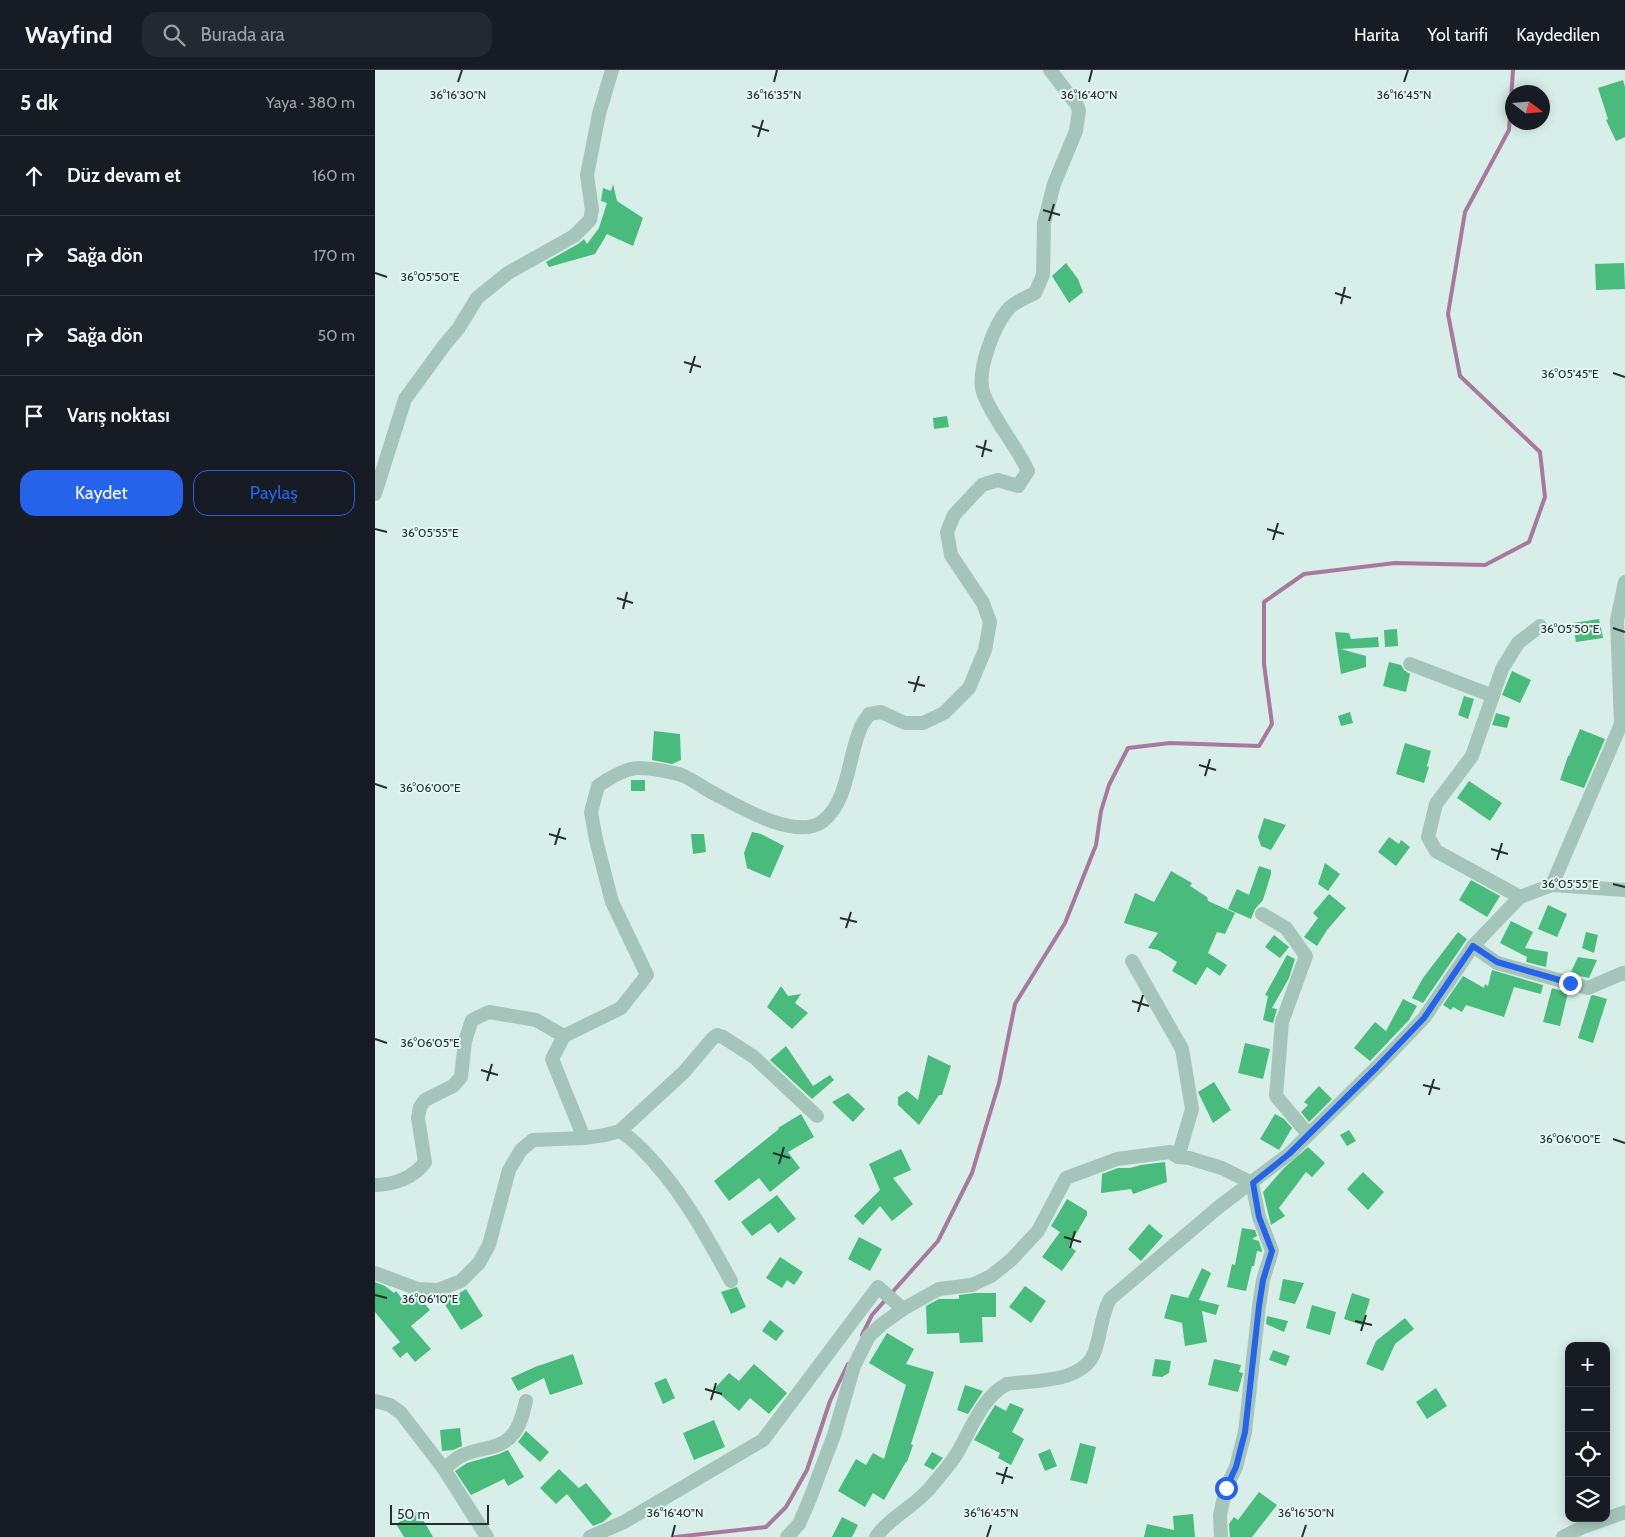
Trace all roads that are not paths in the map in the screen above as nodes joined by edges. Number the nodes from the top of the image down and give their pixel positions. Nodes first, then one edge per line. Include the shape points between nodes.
1 (612, 70) edge
2 (1049, 70) edge
3 (375, 494) edge
4 (1625, 582) edge
5 (1540, 626) dead end
6 (1410, 664) dead end
7 (1493, 696) junction
8 (1623, 723) edge
9 (1552, 885) junction
10 (1625, 890) edge
11 (1520, 897) junction
12 (1262, 914) dead end
13 (1473, 946) junction
14 (1132, 961) dead end
15 (1625, 974) edge
16 (564, 1036) junction
17 (817, 1116) dead end
18 (620, 1131) junction
19 (1308, 1134) junction
20 (584, 1138) junction
21 (1178, 1157) junction
22 (1253, 1183) junction
23 (375, 1185) edge
24 (375, 1273) edge
25 (731, 1281) dead end
26 (903, 1309) junction
27 (375, 1401) edge
28 (526, 1401) dead end
29 (444, 1469) junction
30 (1625, 1512) edge
31 (487, 1537) edge
32 (590, 1537) edge
33 (787, 1537) edge
34 (876, 1537) edge
35 (1221, 1537) edge
36 (1563, 1537) edge

1 - 3 street via 587,175 592,210 590,220 574,236 508,273 477,298 459,329 405,399
2 - 16 street via 1077,105 1076,131 1054,184 1044,223 1043,275 1035,293 1010,307 995,329 982,376 983,393 1028,472 1018,486 998,480 982,485 954,514 947,532 951,555 983,603 990,622 985,650 969,688 944,713 923,722 905,723 881,712 869,714 861,726 838,803 823,821 813,826 799,828 776,824 684,776 664,772 638,768 611,777 598,786 591,812 612,902 647,975 621,1008
4 - 8 street via 1617,620
5 - 7 street via 1517,643 1502,669
6 - 7 street
7 - 11 street via 1472,756 1436,804 1427,837 1436,851
8 - 9 street
9 - 10 street
9 - 11 street
11 - 13 street
12 - 19 street via 1285,928 1306,956 1282,1022 1276,1096
13 - 15 street via 1497,962 1588,988
13 - 19 street via 1424,1018
14 - 21 street via 1182,1049 1192,1109
16 - 20 street via 552,1059
16 - 23 street via 535,1020 489,1012 473,1020 465,1041 461,1077 453,1086 425,1100 420,1107 418,1118 425,1162 420,1169 397,1182
17 - 18 street via 754,1057 717,1035 684,1072
18 - 20 street
18 - 25 street via 639,1146 671,1181
19 - 22 street
20 - 24 street via 533,1140 521,1150 509,1170 489,1245 479,1263 461,1281 438,1290 418,1289
21 - 22 street via 1222,1168
21 - 26 street via 1170,1152 1117,1159 1067,1178 1038,1231 991,1276 972,1285 939,1290
22 - 34 street via 1220,1206 1110,1299 1102,1318 1095,1352 1082,1370 1070,1376 1007,1384 999,1388 929,1490
22 - 35 street via 1259,1217 1272,1251 1259,1306 1245,1432 1236,1467 1226,1488 1220,1515
26 - 32 street via 878,1288 763,1440 624,1522
26 - 33 street via 869,1336 862,1349 809,1501 799,1524
27 - 29 street via 390,1405 401,1413
28 - 29 street via 513,1435 493,1448 464,1454
29 - 31 street
30 - 36 street

